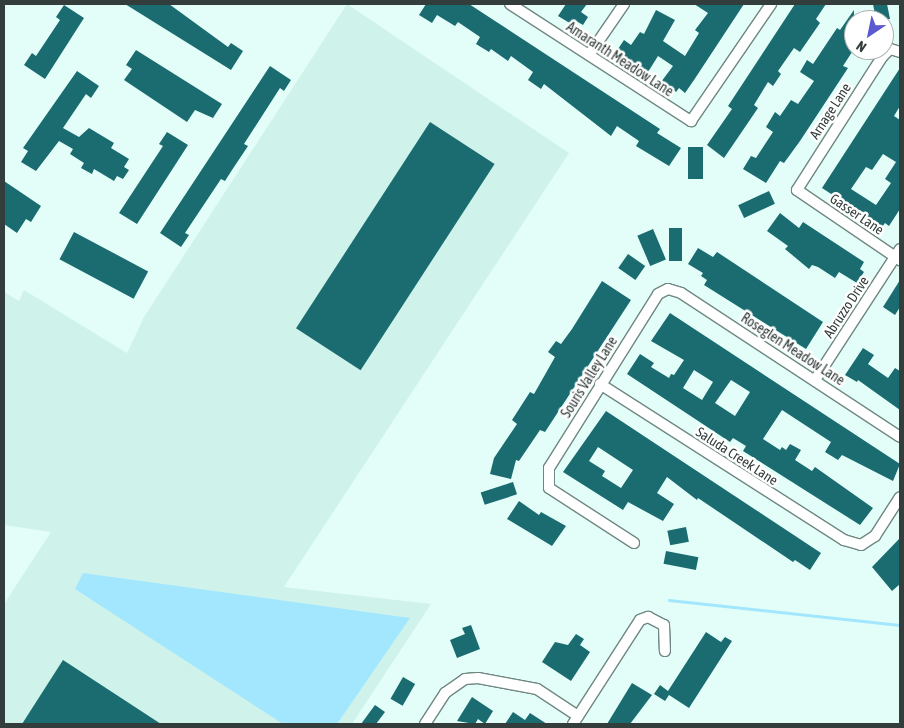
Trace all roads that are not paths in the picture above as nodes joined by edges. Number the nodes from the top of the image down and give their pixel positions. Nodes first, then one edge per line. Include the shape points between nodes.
1 (510, 4) edge
2 (624, 4) edge
3 (771, 4) edge
4 (895, 51) edge
5 (589, 55) junction
6 (798, 190) joint
7 (899, 256) edge
8 (668, 289) joint
9 (815, 380) junction
10 (600, 384) junction
11 (900, 438) edge
12 (900, 497) edge
13 (634, 543) dead end
14 (665, 651) dead end
15 (576, 720) edge
16 (424, 724) edge

1 - 5 street, Amaranth Meadow Lane
2 - 5 street
3 - 5 street, Amaranth Meadow Lane via 691,121
4 - 6 street, Arnage Lane via 882,57
6 - 7 street, Gasser Lane
7 - 9 street, Abruzzo Drive
8 - 9 street, Roseglen Meadow Lane via 681,293
8 - 10 street, Souris Valley Lane via 658,294
9 - 11 street, Roseglen Meadow Lane
10 - 12 street, Saluda Creek Lane via 844,540 861,545 875,536
10 - 13 street, Souris Valley Lane via 549,468 549,488
14 - 15 street via 664,626 648,617 634,626
15 - 16 street via 537,690 478,678 465,679 445,693

